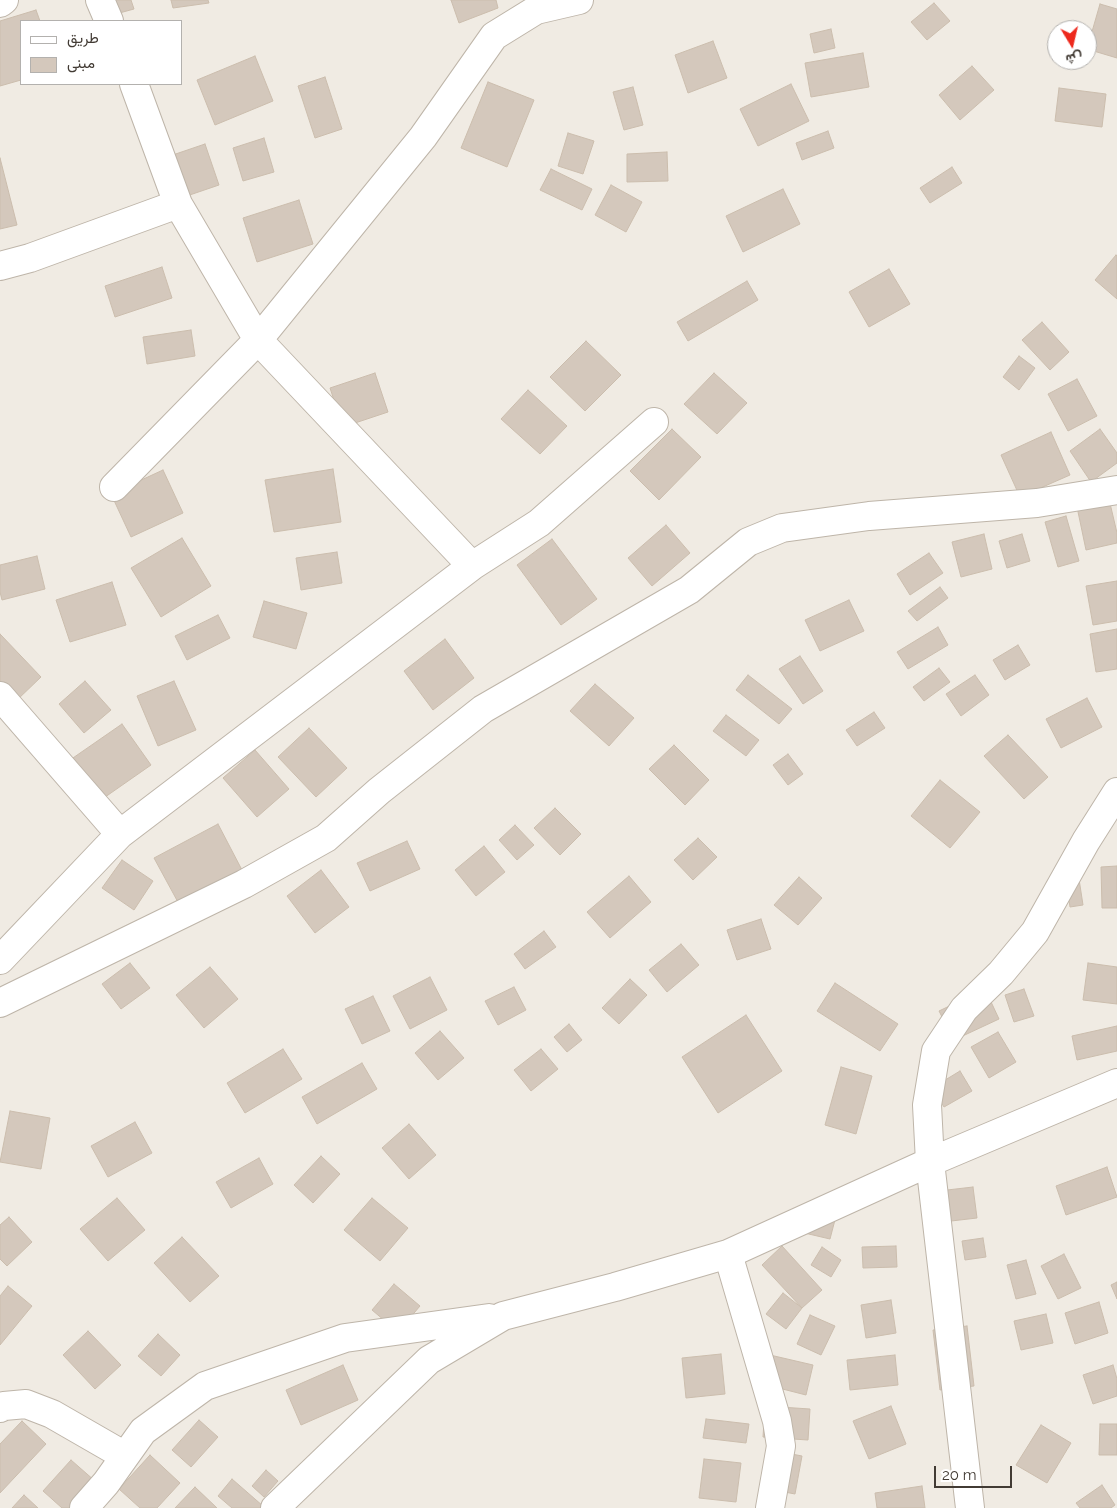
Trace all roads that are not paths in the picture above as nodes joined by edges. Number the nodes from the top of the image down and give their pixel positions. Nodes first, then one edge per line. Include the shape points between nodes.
1 (4, 0) edge
2 (100, 0) edge
3 (579, 0) edge
4 (0, 3) edge
5 (109, 20) edge
6 (134, 85) edge
7 (178, 204) junction
8 (0, 266) edge
9 (258, 340) junction
10 (654, 422) dead end
11 (114, 487) dead end
12 (1117, 490) edge
13 (472, 566) junction
14 (0, 696) edge
15 (1117, 792) edge
16 (120, 834) junction
17 (0, 960) edge
18 (0, 1003) edge
19 (1117, 1083) edge
20 (930, 1162) junction
21 (728, 1254) junction
22 (502, 1316) junction
23 (0, 1408) edge
24 (125, 1456) junction
25 (84, 1508) edge
26 (275, 1508) edge
27 (770, 1508) edge
28 (970, 1508) edge

1 - 4 street
2 - 5 street
3 - 9 street via 536,10 494,36 423,137
6 - 7 street
7 - 8 street
7 - 9 street
9 - 11 street
9 - 13 street
10 - 13 street via 539,523
12 - 18 street via 1037,503 869,516 782,528 748,542 689,590 483,710 379,791 326,838 244,884
13 - 16 street
14 - 16 street
15 - 20 street via 1035,932 964,1009 936,1051 927,1105
16 - 17 street
19 - 20 street
20 - 21 street
20 - 28 street
21 - 22 street
21 - 27 street via 777,1421 781,1446
22 - 24 street via 345,1338 204,1386 143,1431
22 - 26 street via 429,1360
23 - 24 street via 26,1404 52,1414
24 - 25 street

